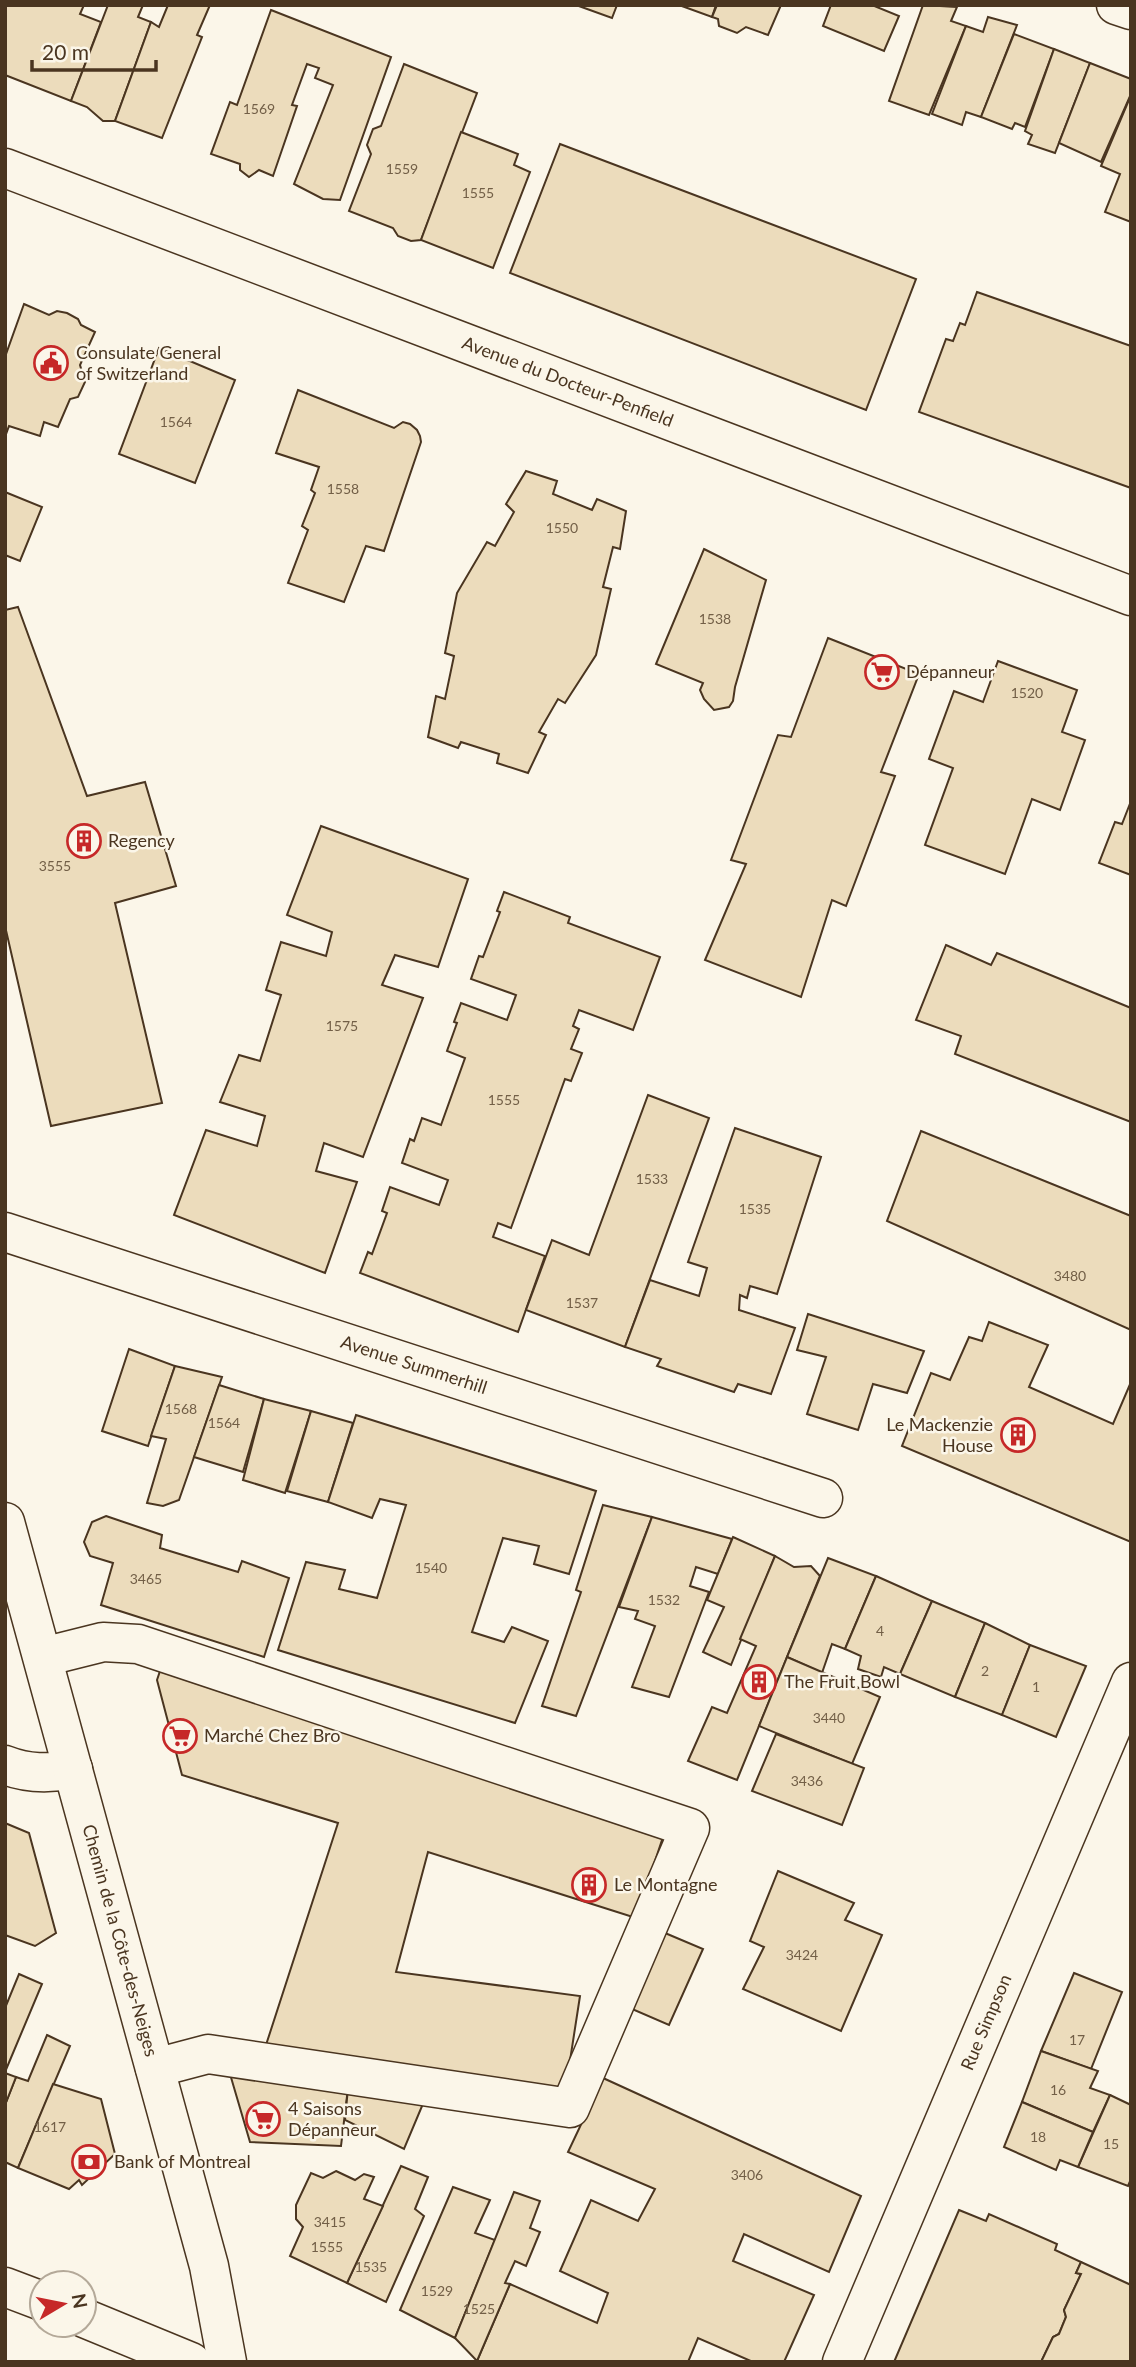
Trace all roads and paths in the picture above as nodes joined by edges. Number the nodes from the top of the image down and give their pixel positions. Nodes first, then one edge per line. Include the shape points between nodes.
1 (1116, 5) edge
2 (1131, 10) edge
3 (5, 168) edge
4 (1131, 596) edge
5 (5, 1232) edge
6 (823, 1498) dead end
7 (5, 1522) edge
8 (43, 1657) junction
9 (1131, 1682) edge
10 (5, 1765) edge
11 (73, 1769) junction
12 (155, 2068) junction
13 (5, 2287) edge
14 (28, 2296) edge
15 (98, 2324) edge
16 (191, 2362) edge
17 (227, 2362) edge
18 (842, 2362) edge

1 - 2 main road
3 - 4 main road, Avenue du Docteur-Penfield
5 - 6 main road, Avenue Summerhill
7 - 8 main road, Chemin de la Côte-des-Neiges
8 - 11 main road, Chemin de la Côte-des-Neiges
8 - 12 main road via 103,1642 151,1647 690,1828 570,2108 208,2054
9 - 18 main road, Rue Simpson
10 - 11 main road via 33,1773
11 - 12 main road, Chemin de la Côte-des-Neiges
12 - 17 main road, Chemin de la Côte-des-Neiges via 209,2266
13 - 14 main road
15 - 16 main road

